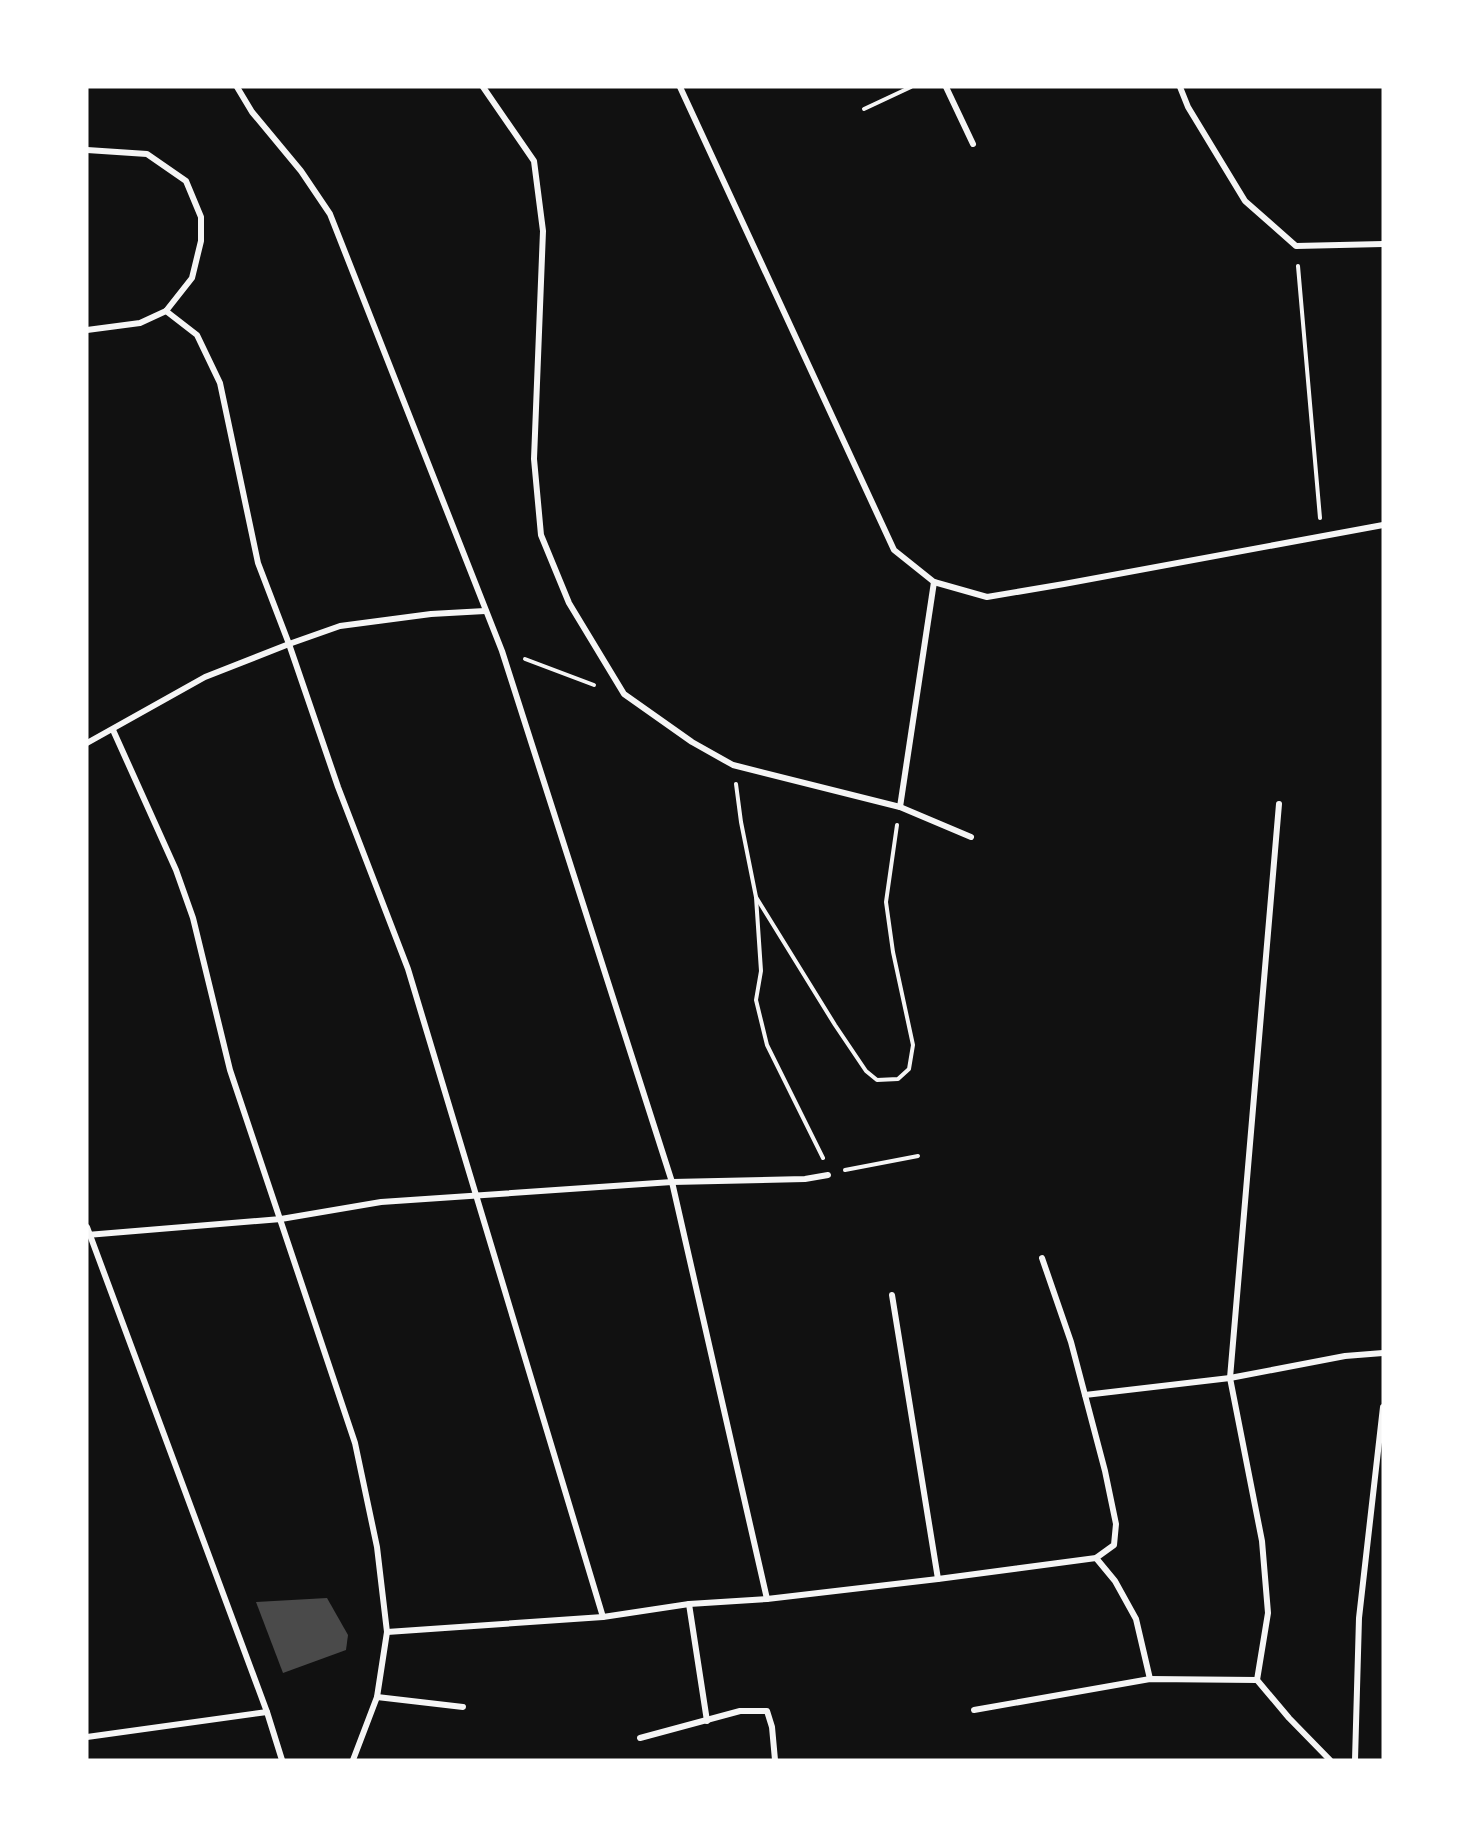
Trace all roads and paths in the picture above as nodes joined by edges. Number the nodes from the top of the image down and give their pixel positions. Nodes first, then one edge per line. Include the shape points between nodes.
1 (237, 87) edge
2 (483, 87) edge
3 (680, 87) edge
4 (911, 87) edge
5 (946, 87) edge
6 (1180, 87) edge
7 (864, 110) dead end
8 (973, 144) dead end
9 (87, 150) edge
10 (1383, 244) edge
11 (1296, 246) junction
12 (166, 311) junction
13 (87, 330) edge
14 (1383, 525) edge
15 (1321, 537) junction
16 (934, 582) junction
17 (485, 611) junction
18 (289, 644) junction
19 (502, 651) junction
20 (624, 694) junction
21 (113, 730) junction
22 (87, 743) edge
23 (733, 765) junction
24 (1279, 804) dead end
25 (900, 807) junction
26 (971, 837) dead end
27 (756, 897) junction
28 (918, 1156) dead end
29 (828, 1175) junction
30 (672, 1182) junction
31 (477, 1196) junction
32 (281, 1219) junction
33 (87, 1227) edge
34 (88, 1235) edge
35 (1042, 1258) dead end
36 (892, 1295) dead end
37 (1383, 1353) edge
38 (1230, 1378) junction
39 (1085, 1395) junction
40 (1383, 1407) edge
41 (1096, 1558) junction
42 (938, 1579) junction
43 (767, 1599) junction
44 (689, 1604) junction
45 (603, 1617) junction
46 (387, 1632) junction
47 (1150, 1679) junction
48 (1257, 1680) junction
49 (377, 1697) junction
50 (463, 1707) dead end
51 (974, 1710) dead end
52 (267, 1712) junction
53 (707, 1720) junction
54 (87, 1737) edge
55 (640, 1738) dead end
56 (282, 1760) edge
57 (353, 1760) edge
58 (775, 1760) edge
59 (1330, 1760) edge
60 (1356, 1760) edge

1 - 17 street via 330,214
2 - 20 street via 534,161 543,231 534,459 541,535 569,603
3 - 16 street via 894,550
4 - 7 path
5 - 8 street
6 - 11 street via 1245,201
9 - 12 street via 147,154 186,181 201,217 201,241 192,278
10 - 11 street
11 - 15 path
12 - 13 street via 140,323
12 - 18 street via 197,335 220,383 258,563
14 - 15 street
15 - 16 street via 987,597
16 - 25 street
17 - 18 street via 340,626
17 - 19 street
18 - 21 street via 205,677
18 - 31 street via 338,787 408,969
19 - 20 path
19 - 30 street
20 - 23 street via 692,742
21 - 22 street
21 - 32 street via 176,870 193,918 230,1070
23 - 25 street
23 - 27 path
24 - 38 street
25 - 26 street
25 - 27 path via 886,902 913,1045 909,1069 898,1078 878,1080 866,1071
27 - 29 path via 761,971 756,1000 766,1045 821,1152
28 - 29 path
29 - 30 street
30 - 31 street
30 - 43 street
31 - 32 street via 381,1202
31 - 45 street
32 - 34 street
32 - 46 street via 355,1443 377,1548
33 - 34 street
34 - 52 street
35 - 39 street
36 - 42 street
37 - 38 street via 1345,1356
38 - 39 street
38 - 48 street via 1262,1541 1269,1613
39 - 41 street via 1116,1524 1114,1545
40 - 60 street via 1359,1618
41 - 42 street
41 - 47 street via 1115,1581 1136,1619
42 - 43 street
43 - 44 street
44 - 45 street
44 - 53 street
45 - 46 street
46 - 49 street
47 - 48 street
47 - 51 street
48 - 59 street
49 - 50 street
49 - 57 street
52 - 54 street
52 - 56 street
53 - 55 street
53 - 58 street via 740,1711 767,1711

